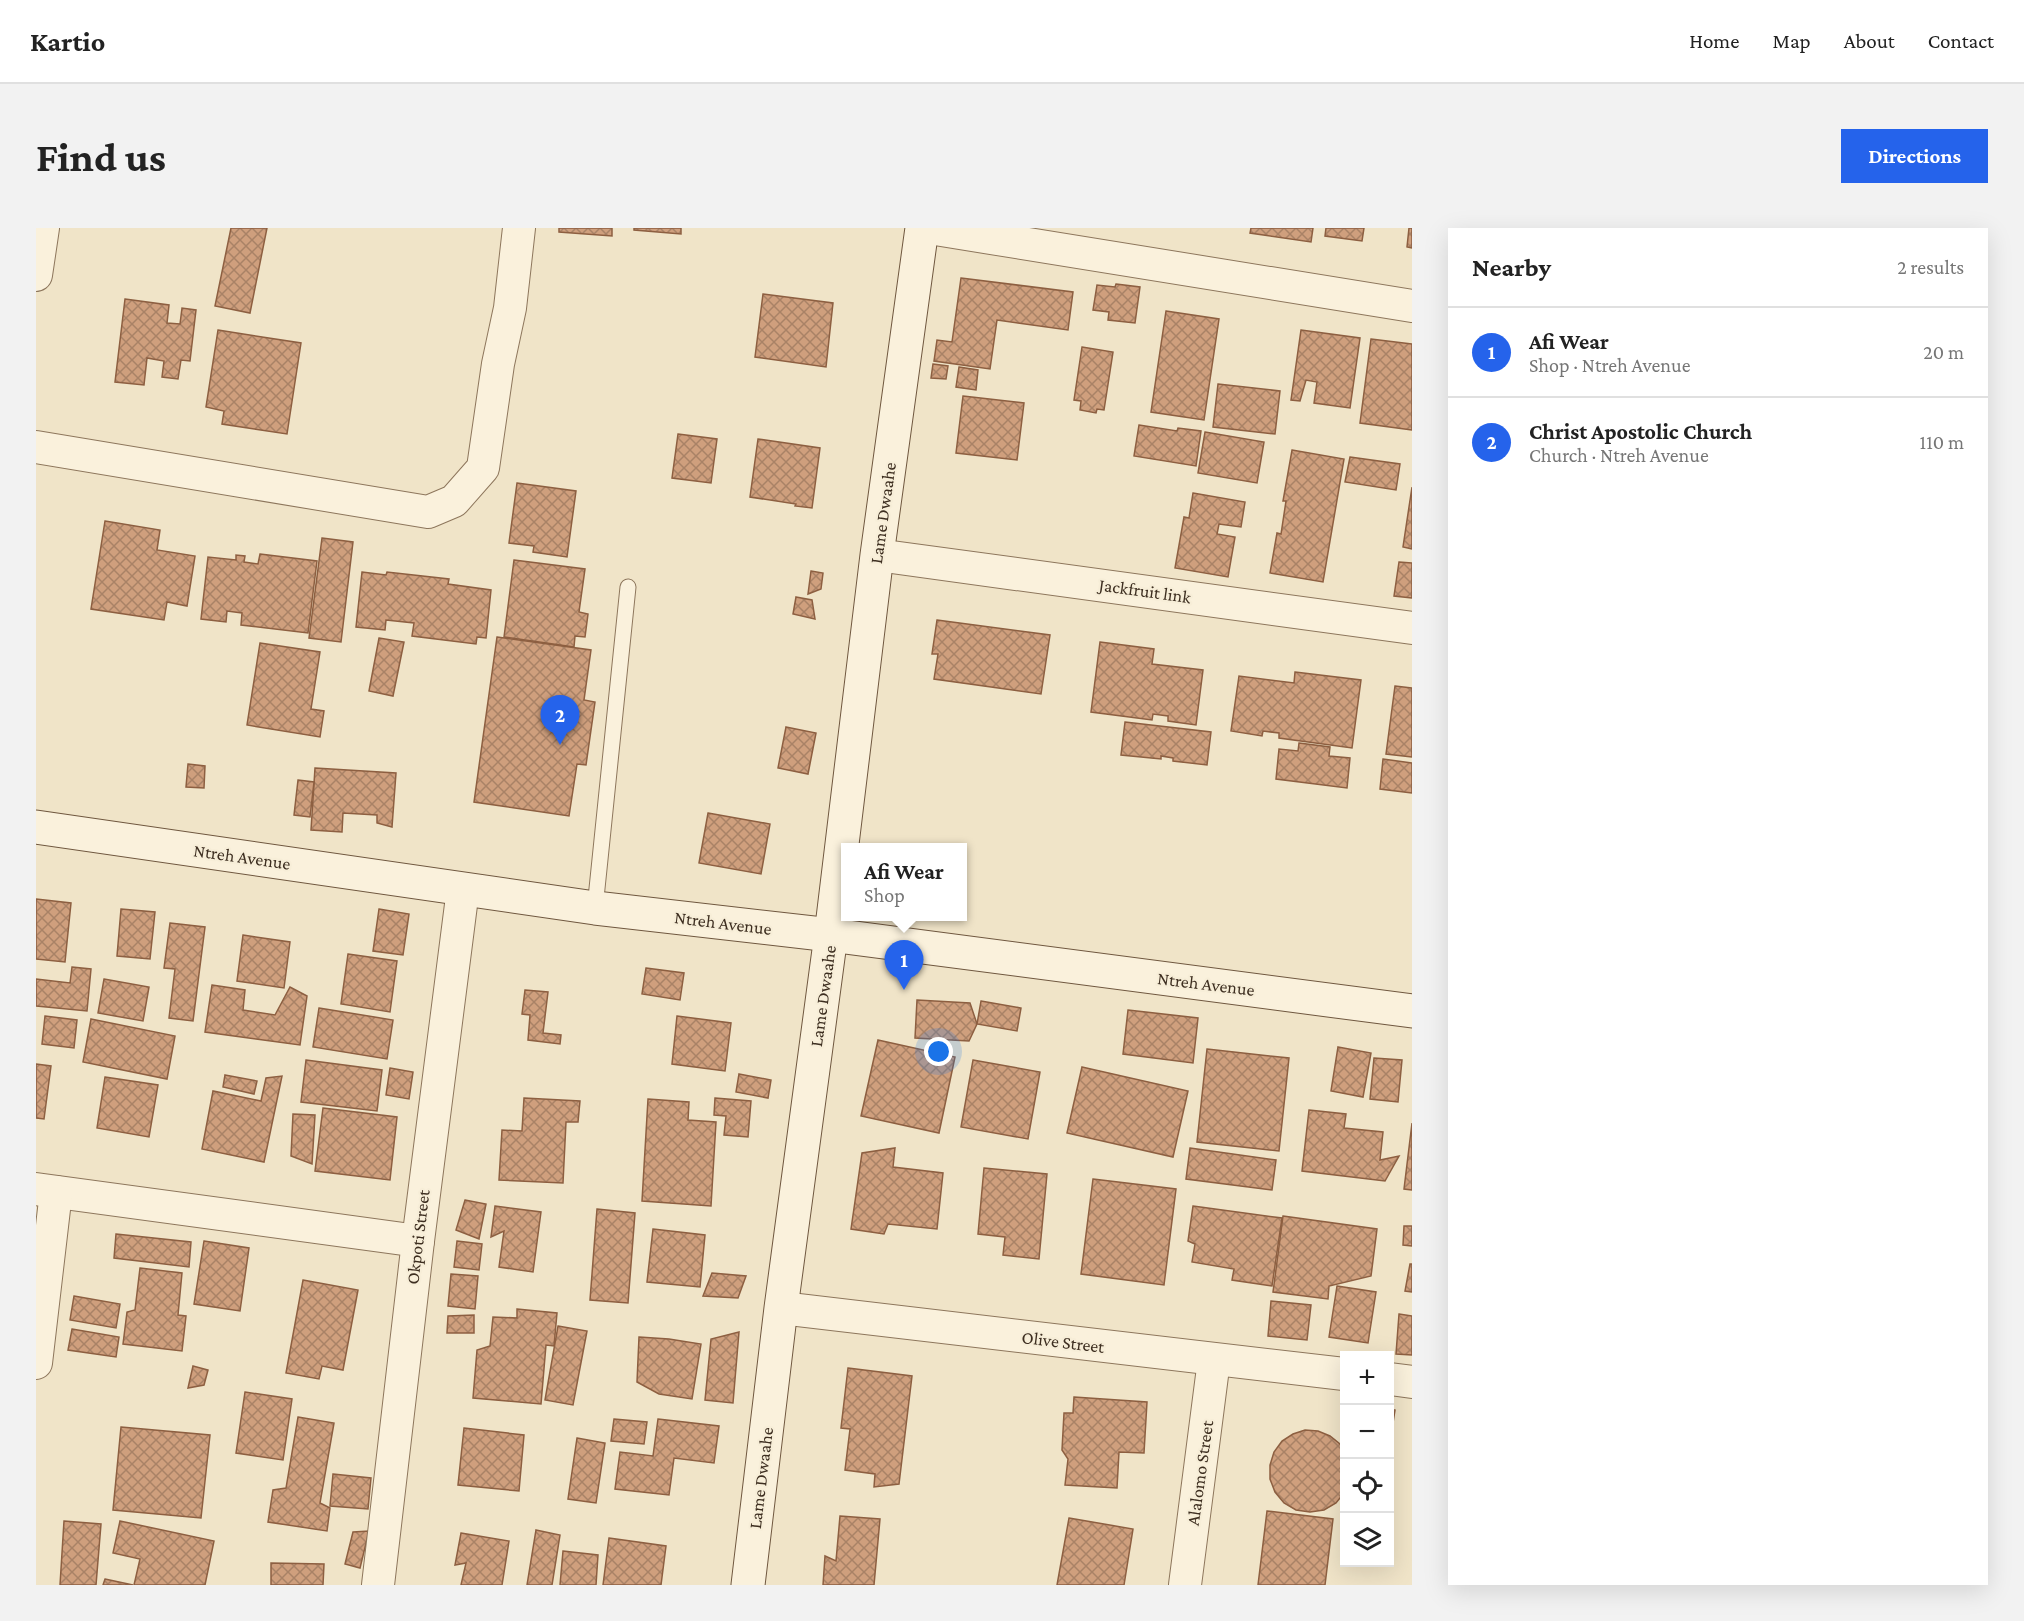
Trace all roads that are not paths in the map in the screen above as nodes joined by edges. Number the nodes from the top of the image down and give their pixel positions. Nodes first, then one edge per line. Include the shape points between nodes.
1 (43, 228) edge
2 (519, 228) edge
3 (922, 228) edge
4 (929, 228) edge
5 (36, 275) edge
6 (1412, 306) edge
7 (36, 447) edge
8 (877, 555) junction
9 (628, 587) dead end
10 (1412, 628) edge
11 (36, 827) edge
12 (842, 843) edge
13 (841, 852) edge
14 (463, 889) junction
15 (595, 908) junction
16 (831, 935) junction
17 (1412, 1011) edge
18 (46, 1191) edge
19 (417, 1241) junction
20 (781, 1308) junction
21 (1214, 1360) junction
22 (36, 1363) edge
23 (1340, 1374) edge
24 (1394, 1380) edge
25 (1412, 1382) edge
26 (378, 1585) edge
27 (748, 1585) edge
28 (1185, 1585) edge

1 - 5 street
2 - 7 street via 483,468 454,501 428,512
3 - 8 street, Lame Dwaahe
4 - 6 street
8 - 10 street, Jackfruit link
8 - 12 street, Lame Dwaahe
9 - 15 lane
11 - 14 street, Ntreh Avenue
13 - 16 street, Lame Dwaahe
14 - 15 street, Ntreh Avenue
14 - 19 street, Okpoti Street
15 - 16 street, Ntreh Avenue
16 - 17 street, Ntreh Avenue
16 - 20 street, Lame Dwaahe
18 - 19 street
18 - 22 street
19 - 26 street, Okpoti Street
20 - 21 street, Olive Street
20 - 27 street, Lame Dwaahe
21 - 23 street, Olive Street
21 - 28 street, Alalomo Street
24 - 25 street

